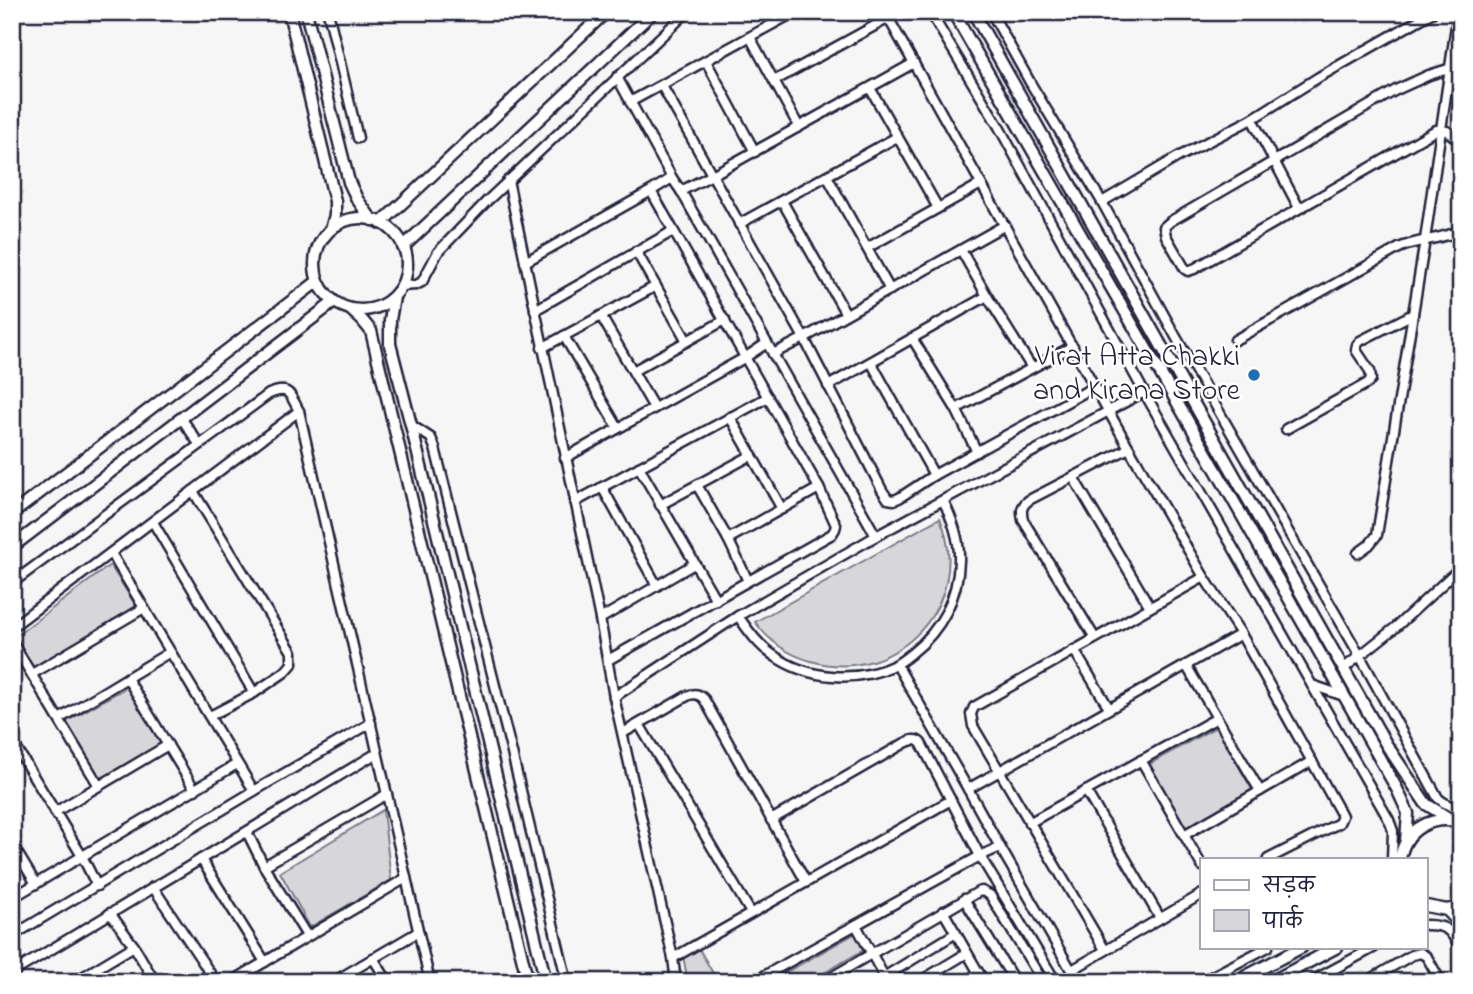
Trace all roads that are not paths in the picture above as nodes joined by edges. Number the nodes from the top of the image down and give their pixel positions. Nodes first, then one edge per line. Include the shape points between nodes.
1 (289, 12) edge
2 (306, 12) edge
3 (328, 12) edge
4 (606, 12) edge
5 (653, 12) edge
6 (687, 12) edge
7 (795, 12) edge
8 (953, 12) edge
9 (973, 12) edge
10 (991, 12) edge
11 (1433, 12) edge
12 (1458, 12) edge
13 (933, 14) edge
14 (887, 15) edge
15 (750, 37) junction
16 (706, 61) junction
17 (914, 63) junction
18 (1461, 65) edge
19 (1450, 70) junction
20 (617, 76) junction
21 (774, 81) junction
22 (662, 86) junction
23 (870, 88) junction
24 (631, 102) junction
25 (1252, 119) junction
26 (799, 127) junction
27 (1441, 130) junction
28 (897, 137) junction
29 (358, 138) dead end
30 (1461, 142) edge
31 (755, 152) junction
32 (1275, 161) junction
33 (712, 175) junction
34 (827, 176) junction
35 (672, 178) junction
36 (508, 180) junction
37 (981, 184) junction
38 (652, 191) junction
39 (681, 191) junction
40 (782, 201) junction
41 (1102, 202) junction
42 (938, 208) junction
43 (1299, 208) junction
44 (376, 221) junction
45 (739, 224) junction
46 (1005, 225) junction
47 (331, 229) junction
48 (1461, 230) edge
49 (673, 231) junction
50 (1425, 240) junction
51 (403, 247) junction
52 (867, 248) junction
53 (961, 250) junction
54 (636, 251) junction
55 (525, 262) junction
56 (318, 281) junction
57 (402, 286) junction
58 (656, 286) junction
59 (890, 290) junction
60 (987, 296) junction
61 (394, 297) junction
62 (334, 302) junction
63 (350, 309) junction
64 (535, 310) junction
65 (846, 314) junction
66 (1413, 314) junction
67 (601, 316) junction
68 (725, 320) junction
69 (565, 336) junction
70 (803, 338) junction
71 (912, 338) junction
72 (1235, 340) dead end
73 (687, 341) junction
74 (767, 343) junction
75 (1073, 346) junction
76 (542, 348) junction
77 (773, 354) junction
78 (746, 356) junction
79 (871, 362) junction
80 (1032, 368) junction
81 (633, 371) junction
82 (828, 386) junction
83 (1094, 387) junction
84 (1144, 392) junction
85 (768, 397) junction
86 (654, 408) junction
87 (956, 409) junction
88 (1108, 410) junction
89 (299, 411) junction
90 (730, 417) junction
91 (182, 419) junction
92 (411, 425) junction
93 (618, 428) junction
94 (1286, 429) dead end
95 (199, 444) junction
96 (1129, 448) junction
97 (976, 452) junction
98 (752, 455) junction
99 (565, 458) junction
100 (639, 467) junction
101 (934, 474) junction
102 (1073, 477) junction
103 (698, 485) junction
104 (602, 487) junction
105 (819, 488) junction
106 (193, 491) junction
107 (943, 500) junction
108 (575, 502) junction
109 (660, 505) junction
110 (782, 509) junction
111 (12, 514) edge
112 (153, 522) junction
113 (876, 536) junction
114 (728, 539) junction
115 (12, 547) edge
116 (111, 553) junction
117 (1358, 553) dead end
118 (694, 564) junction
119 (1461, 567) edge
120 (1204, 577) junction
121 (748, 581) junction
122 (12, 583) edge
123 (657, 586) junction
124 (716, 600) junction
125 (1150, 607) junction
126 (144, 608) junction
127 (738, 615) junction
128 (600, 619) junction
129 (12, 627) edge
130 (1241, 634) junction
131 (1095, 638) junction
132 (12, 642) edge
133 (1074, 650) junction
134 (170, 652) junction
135 (1360, 656) junction
136 (608, 660) junction
137 (897, 665) junction
138 (1186, 665) junction
139 (1343, 669) junction
140 (32, 674) junction
141 (127, 678) junction
142 (1312, 685) junction
143 (254, 693) junction
144 (1344, 696) junction
145 (614, 697) junction
146 (1109, 708) junction
147 (210, 716) junction
148 (1217, 718) junction
149 (58, 719) junction
150 (371, 723) junction
151 (639, 724) junction
152 (623, 733) junction
153 (13, 744) edge
154 (168, 745) junction
155 (377, 752) junction
156 (1141, 760) junction
157 (1312, 761) junction
158 (237, 764) junction
159 (999, 770) junction
160 (99, 786) junction
161 (195, 789) junction
162 (968, 789) junction
163 (254, 790) junction
164 (1086, 791) junction
165 (1260, 791) junction
166 (387, 794) junction
167 (951, 800) junction
168 (55, 812) junction
169 (1461, 812) edge
170 (1450, 819) junction
171 (771, 820) junction
172 (1029, 822) junction
173 (1461, 822) edge
174 (247, 832) junction
175 (1184, 835) junction
176 (1406, 841) junction
177 (12, 844) edge
178 (999, 847) junction
179 (82, 856) junction
180 (980, 856) junction
181 (1270, 858) edge
182 (1392, 858) edge
183 (1400, 858) edge
184 (201, 859) junction
185 (1200, 863) edge
186 (264, 866) junction
187 (406, 878) junction
188 (806, 882) junction
189 (36, 884) junction
190 (97, 886) junction
191 (153, 887) junction
192 (1200, 895) edge
193 (12, 898) edge
194 (964, 899) junction
195 (1428, 906) edge
196 (1461, 907) edge
197 (1447, 910) junction
198 (943, 911) junction
199 (110, 913) junction
200 (751, 913) junction
201 (1160, 918) junction
202 (856, 925) junction
203 (1428, 925) edge
204 (1461, 925) edge
205 (418, 932) junction
206 (956, 933) junction
207 (12, 936) edge
208 (307, 936) junction
209 (134, 946) junction
210 (1266, 948) edge
211 (1300, 948) edge
212 (1335, 948) edge
213 (1373, 948) edge
214 (1461, 949) edge
215 (1105, 950) junction
216 (871, 953) junction
217 (967, 953) junction
218 (373, 958) junction
219 (673, 958) junction
220 (265, 962) junction
221 (1072, 970) junction
222 (90, 972) junction
223 (12, 973) edge
224 (979, 973) junction
225 (833, 979) edge
226 (886, 979) edge
227 (74, 982) edge
228 (96, 982) edge
229 (155, 982) edge
230 (216, 982) edge
231 (231, 982) edge
232 (333, 982) edge
233 (388, 982) edge
234 (430, 982) edge
235 (528, 982) edge
236 (546, 982) edge
237 (567, 982) edge
238 (676, 982) edge
239 (753, 982) edge
240 (822, 982) edge
241 (919, 982) edge
242 (964, 982) edge
243 (984, 982) edge
244 (1015, 982) edge
245 (1043, 982) edge
246 (1056, 982) edge
247 (1078, 982) edge
248 (1201, 982) edge
249 (1235, 982) edge
250 (1271, 982) edge
251 (1310, 982) edge
252 (1366, 982) edge
253 (1441, 982) edge

1 - 47 street via 335,201
2 - 44 street via 349,182
3 - 29 street
4 - 44 street
5 - 51 street
6 - 20 street
7 - 15 street
8 - 144 street
9 - 139 street
10 - 41 street
11 - 25 street
12 - 19 street
13 - 84 street
14 - 17 street
14 - 21 street
15 - 16 street
15 - 21 street
16 - 22 street
16 - 31 street
17 - 23 street
17 - 37 street
18 - 19 street
19 - 27 street
19 - 32 street via 1396,90
20 - 24 street
20 - 36 street
21 - 26 street
22 - 24 street
22 - 33 street
23 - 26 street
23 - 28 street
24 - 35 street
25 - 32 street
25 - 41 street
26 - 31 street
27 - 30 street
27 - 43 street
27 - 50 street
28 - 34 street
28 - 42 street
31 - 33 street
32 - 43 street
32 - 43 street via 1171,221 1164,227 1166,236 1188,271
33 - 39 street
33 - 45 street
34 - 40 street
34 - 52 street
35 - 38 street
35 - 39 street
36 - 55 street
36 - 57 street via 438,252 422,282
37 - 42 street
37 - 46 street
38 - 49 street
38 - 55 street
39 - 74 street
40 - 45 street
40 - 65 street
41 - 135 street
42 - 52 street
44 - 47 street via 358,218
44 - 51 street via 390,229
45 - 70 street
46 - 53 street
46 - 75 street
47 - 56 street via 316,253
48 - 50 street
49 - 54 street
49 - 68 street
50 - 66 street
50 - 72 street via 1399,248
51 - 57 street via 407,260
52 - 59 street
53 - 59 street
53 - 60 street
54 - 58 street
54 - 64 street
55 - 64 street
56 - 62 street
56 - 111 street
57 - 61 street
58 - 67 street
58 - 73 street
59 - 65 street
60 - 71 street
60 - 80 street
61 - 63 street via 381,306
61 - 92 street via 390,344
62 - 63 street
62 - 91 street
63 - 235 street via 371,331
64 - 76 street
65 - 70 street
66 - 94 street via 1357,345 1370,372 1368,383
66 - 117 street via 1377,534
67 - 69 street
67 - 81 street
68 - 73 street
68 - 78 street
69 - 76 street
69 - 93 street
70 - 77 street
70 - 82 street
71 - 79 street
71 - 87 street
73 - 81 street
74 - 77 street
74 - 78 street
75 - 80 street
75 - 83 street
76 - 99 street
77 - 113 street
78 - 85 street
78 - 86 street
79 - 82 street
79 - 101 street
80 - 87 street
81 - 86 street
82 - 101 street via 888,499 898,498
83 - 88 street
83 - 97 street
84 - 88 street
84 - 142 street
85 - 90 street
85 - 105 street
86 - 93 street
87 - 97 street
88 - 96 street
88 - 107 street
89 - 95 street via 289,393 280,389
89 - 106 street
89 - 150 street
90 - 98 street
90 - 100 street
91 - 95 street
91 - 115 street
92 - 236 street
92 - 237 street via 431,438 435,448
93 - 99 street
95 - 122 street
96 - 102 street
96 - 120 street
97 - 101 street
98 - 103 street
98 - 110 street
99 - 108 street
100 - 104 street
100 - 109 street
102 - 125 street
102 - 131 street via 1029,500 1021,513
103 - 109 street
103 - 114 street
104 - 108 street
104 - 123 street
105 - 110 street
105 - 121 street via 835,519 832,534
106 - 112 street
106 - 143 street via 292,652 290,668
107 - 113 street
107 - 137 street via 955,528 960,559 956,590 944,618 925,643
108 - 128 street
109 - 118 street
110 - 114 street
112 - 116 street
112 - 143 street
113 - 127 street
114 - 121 street
116 - 126 street
116 - 129 street
118 - 123 street
118 - 124 street
119 - 135 street
120 - 125 street
120 - 130 street
121 - 124 street
123 - 128 street
124 - 136 street
125 - 131 street
126 - 134 street
126 - 140 street
127 - 137 street via 773,655 822,676 849,677
127 - 145 street
128 - 136 street
130 - 138 street
130 - 157 street
131 - 133 street
132 - 140 street
133 - 146 street
133 - 159 street via 974,708 973,726
134 - 141 street
134 - 147 street
135 - 139 street
135 - 169 street via 1438,798
136 - 145 street
137 - 162 street
138 - 146 street
138 - 148 street
139 - 170 street via 1426,804
140 - 149 street
141 - 149 street
141 - 154 street
142 - 144 street
142 - 182 street via 1389,820
143 - 147 street
144 - 176 street via 1408,813
145 - 152 street
146 - 159 street
147 - 158 street
148 - 156 street
148 - 165 street
149 - 160 street
150 - 155 street
150 - 163 street
151 - 152 street
151 - 171 street via 687,696 700,695
151 - 200 street
152 - 219 street
153 - 168 street
154 - 160 street
154 - 161 street
155 - 166 street
155 - 174 street
156 - 164 street
156 - 175 street
157 - 165 street
157 - 181 street via 1341,820
158 - 161 street
158 - 163 street
159 - 162 street
159 - 172 street
160 - 168 street
161 - 179 street
162 - 178 street
163 - 190 street
164 - 172 street
164 - 201 street
165 - 175 street
166 - 186 street
166 - 187 street
167 - 171 street via 921,743 914,740
167 - 180 street
167 - 188 street
168 - 179 street
170 - 173 street
170 - 176 street via 1417,828
171 - 188 street
172 - 215 street
174 - 184 street
174 - 186 street
175 - 185 street
176 - 183 street
177 - 189 street
178 - 180 street
178 - 221 street
179 - 189 street
179 - 190 street
180 - 202 street
180 - 246 street
184 - 191 street
184 - 220 street
186 - 208 street
187 - 205 street
187 - 208 street
188 - 200 street
189 - 193 street
190 - 207 street
191 - 199 street
191 - 230 street
192 - 201 street
194 - 198 street
194 - 244 street
194 - 245 street via 978,891 990,895
195 - 197 street
196 - 197 street
197 - 204 street
198 - 206 street
198 - 216 street
199 - 209 street
199 - 223 street
200 - 219 street
201 - 215 street
202 - 216 street
202 - 239 street
203 - 214 street via 1445,927
205 - 218 street
205 - 234 street
206 - 217 street
206 - 226 street
208 - 220 street
209 - 222 street
209 - 229 street
210 - 248 street
211 - 249 street
212 - 250 street
213 - 251 street
215 - 221 street
216 - 225 street
216 - 226 street
217 - 224 street
217 - 241 street
218 - 232 street
218 - 233 street
219 - 238 street
220 - 231 street
221 - 247 street
222 - 227 street
222 - 228 street
224 - 242 street
224 - 243 street
225 - 240 street
252 - 253 street via 1421,953

